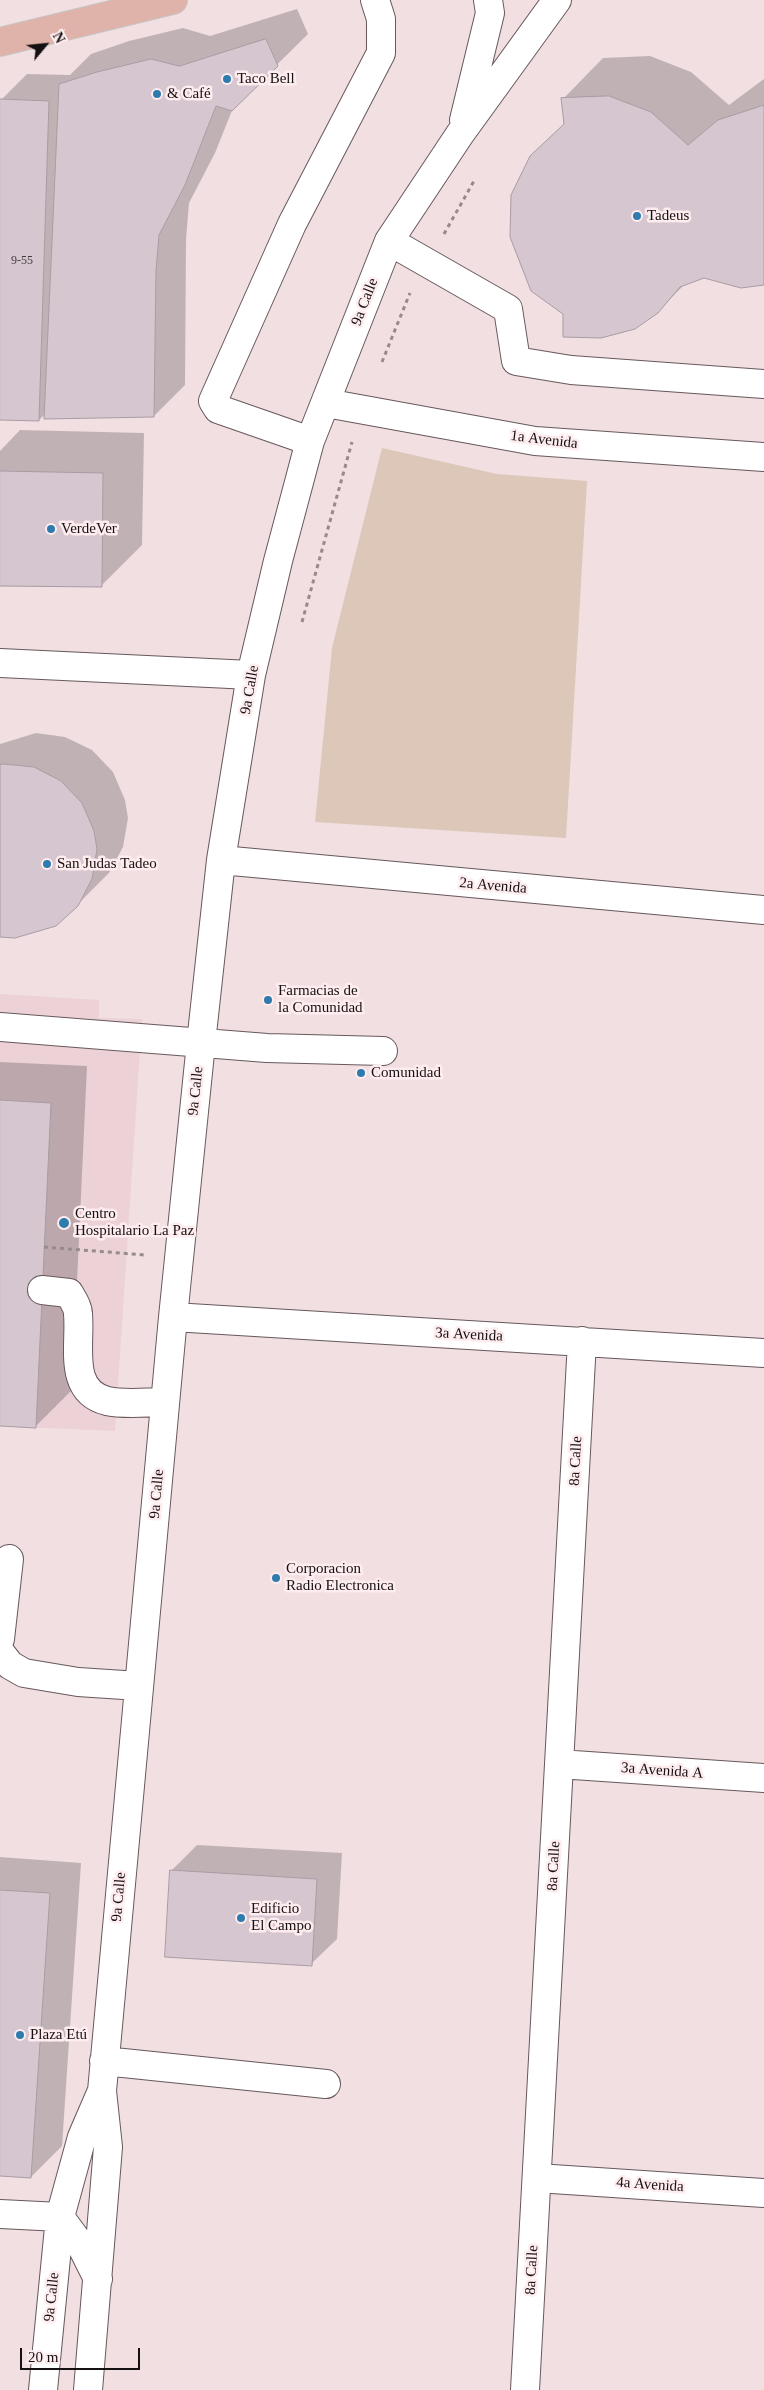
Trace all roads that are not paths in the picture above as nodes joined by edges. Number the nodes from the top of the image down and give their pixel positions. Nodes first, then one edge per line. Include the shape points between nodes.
1 (173, 0) edge
2 (375, 0) edge
3 (488, 0) edge
4 (557, 0) edge
5 (0, 42) edge
6 (460, 134) junction
7 (389, 242) junction
8 (764, 384) edge
9 (326, 402) junction
10 (310, 441) junction
11 (764, 457) edge
12 (0, 663) edge
13 (251, 675) junction
14 (221, 860) junction
15 (764, 910) edge
16 (0, 1027) edge
17 (201, 1043) junction
18 (384, 1051) dead end
19 (42, 1290) dead end
20 (173, 1317) junction
21 (582, 1341) junction
22 (764, 1353) edge
23 (165, 1402) junction
24 (9, 1559) dead end
25 (0, 1639) edge
26 (0, 1652) edge
27 (139, 1686) junction
28 (560, 1764) junction
29 (764, 1778) edge
30 (104, 2061) junction
31 (326, 2084) dead end
32 (102, 2091) junction
33 (537, 2178) junction
34 (764, 2193) edge
35 (0, 2214) edge
36 (60, 2218) junction
37 (98, 2279) junction
38 (43, 2390) edge
39 (88, 2390) edge
40 (525, 2390) edge

1 - 5 main road
2 - 10 street via 381,19 381,53 292,224 213,401 218,409
3 - 6 street, 9a Calle via 490,14
4 - 6 street, 9a Calle
6 - 7 street, 9a Calle
7 - 8 street via 508,309 516,361 571,370
7 - 9 street, 9a Calle
9 - 10 street, 9a Calle
9 - 11 street, 1a Avenida via 535,441
10 - 13 street, 9a Calle
12 - 13 street
13 - 14 street, 9a Calle
14 - 15 street, 2a Avenida
14 - 17 street, 9a Calle
16 - 17 street
17 - 18 street
17 - 20 street, 9a Calle
19 - 23 street via 69,1293 74,1302 78,1313 78,1371 95,1396 110,1401
20 - 21 street, 3a Avenida
20 - 23 street, 9a Calle
21 - 22 street, 3a Avenida
21 - 28 street, 8a Calle
23 - 27 street, 9a Calle
24 - 25 street
26 - 27 street via 10,1665 24,1674
27 - 30 street, 9a Calle
28 - 29 street, 3a Avenida A
28 - 33 street, 8a Calle
30 - 31 street
30 - 32 street, 9a Calle
32 - 36 street, 9a Calle via 82,2137
32 - 37 street, 9a Calle via 108,2147
33 - 34 street, 4a Avenida
33 - 40 street, 8a Calle
35 - 36 street
36 - 37 street via 82,2247
36 - 38 street, 9a Calle
37 - 39 street, 9a Calle

